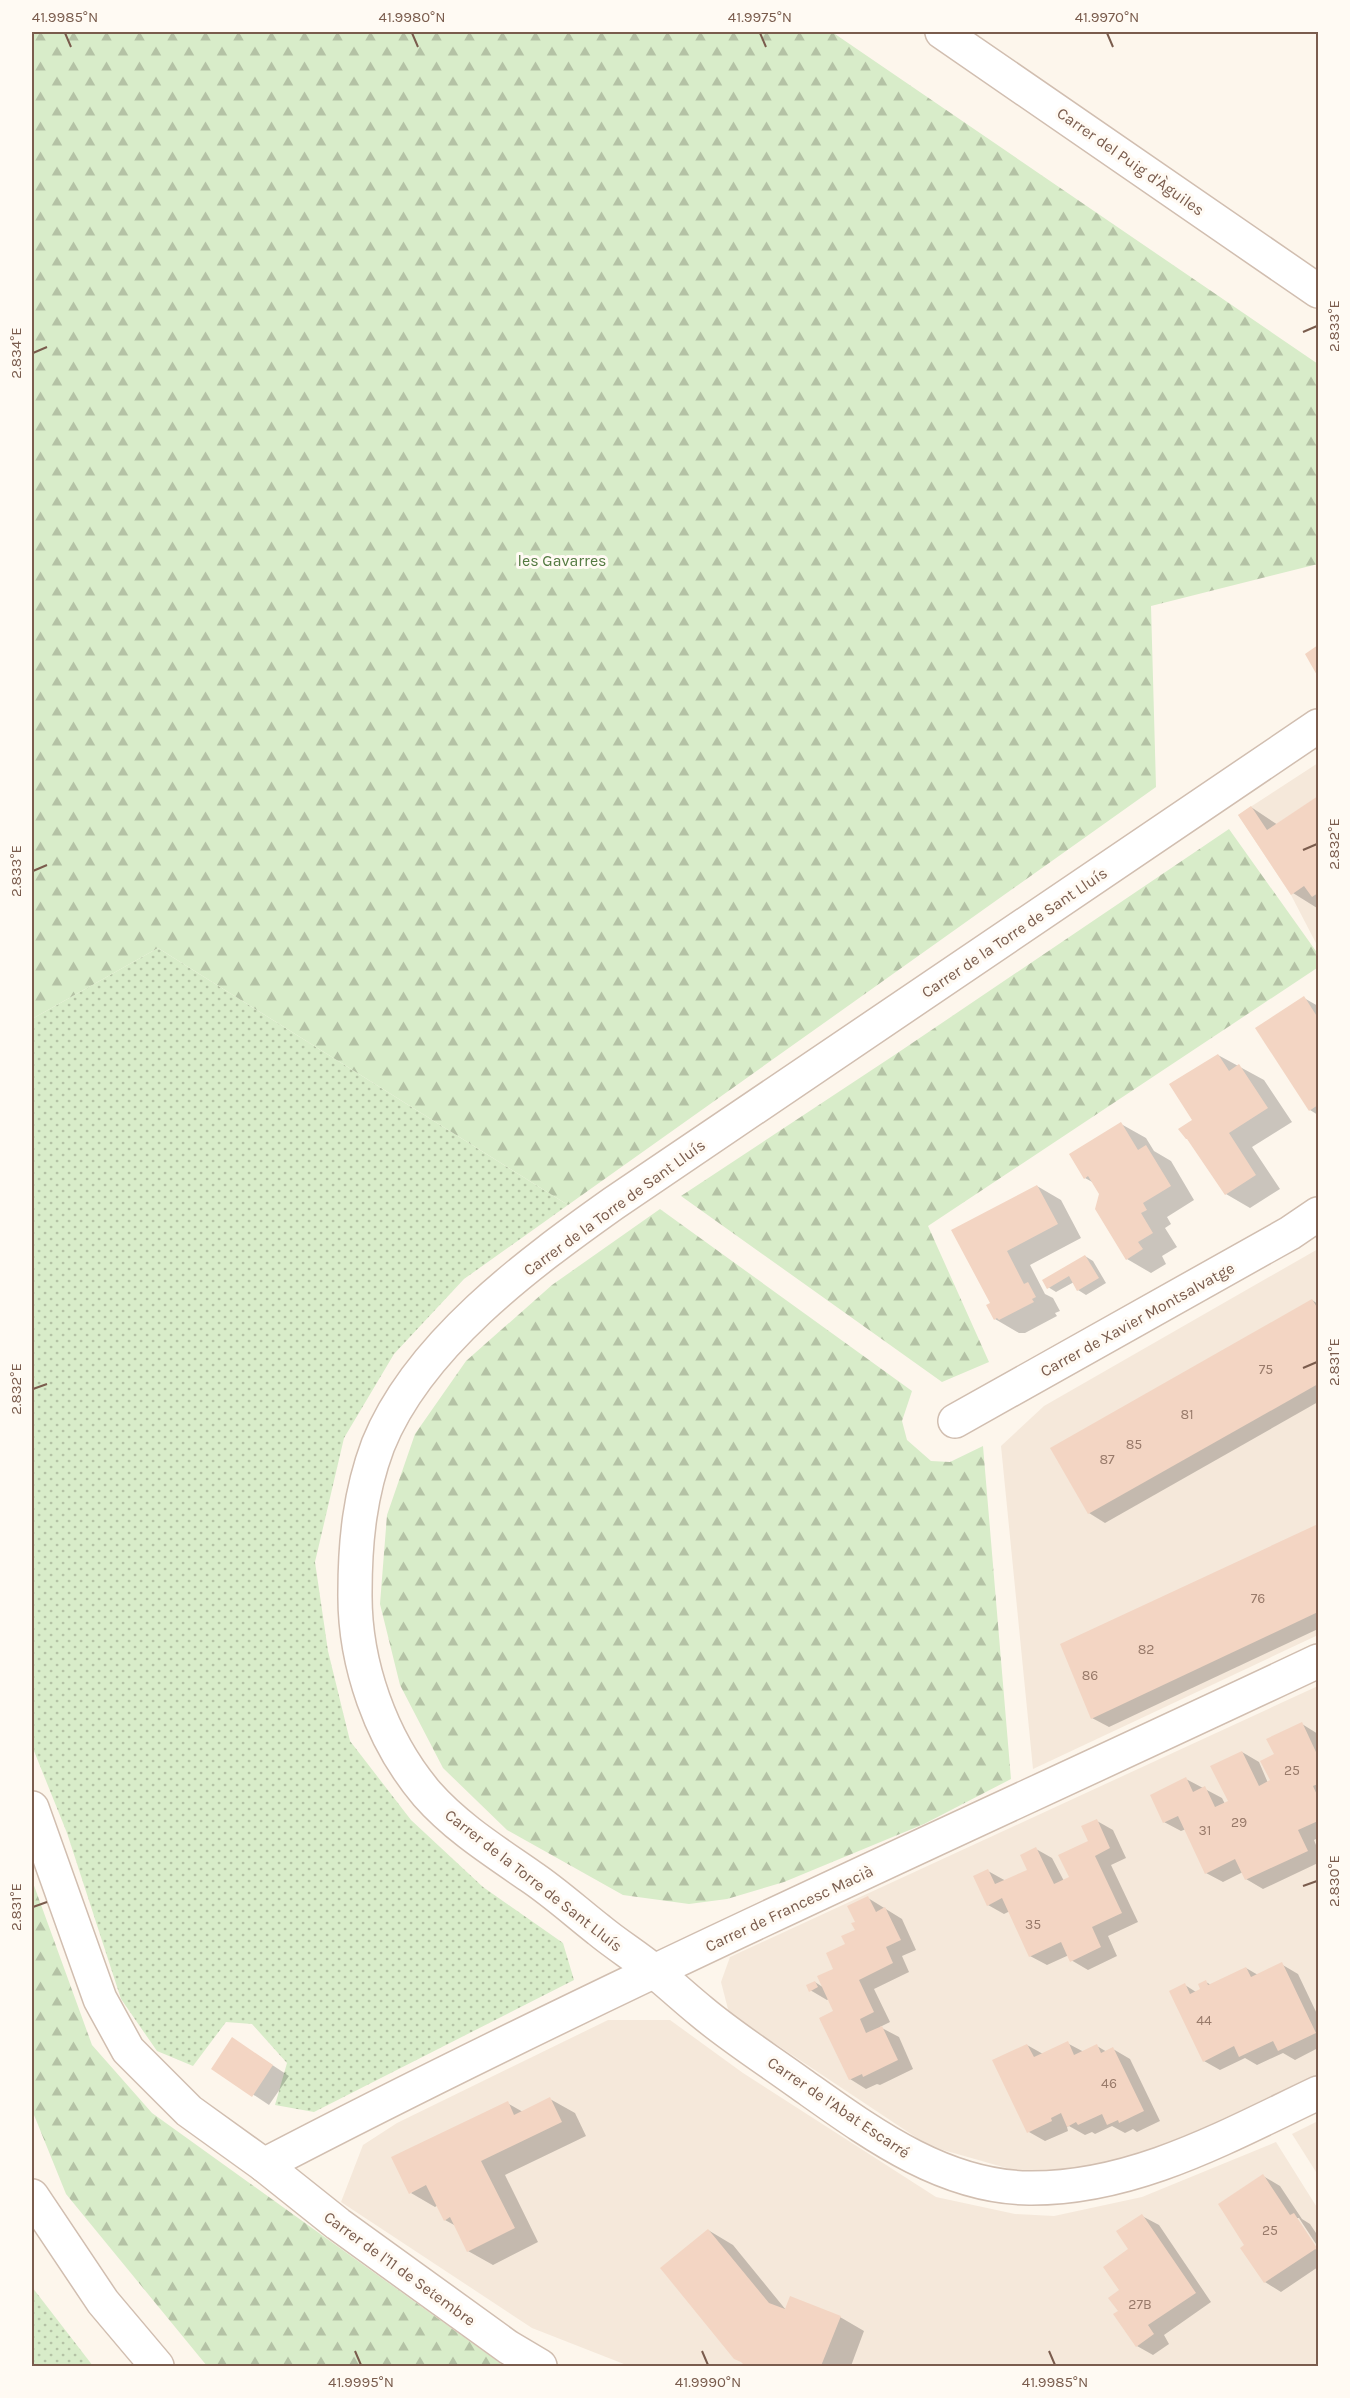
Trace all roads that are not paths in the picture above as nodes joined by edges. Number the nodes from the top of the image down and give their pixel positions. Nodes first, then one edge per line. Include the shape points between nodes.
1 (942, 32) edge
2 (1318, 291) edge
3 (1318, 726) edge
4 (1318, 1214) edge
5 (955, 1422) dead end
6 (1318, 1661) edge
7 (32, 1808) edge
8 (655, 1972) junction
9 (1318, 2093) edge
10 (264, 2165) junction
11 (32, 2196) edge
12 (157, 2367) edge
13 (540, 2367) edge

1 - 2 street, Carrer del Puig d'Àguiles
3 - 8 street, Carrer de la Torre de Sant Lluís via 571,1233 469,1319 397,1406 378,1445 356,1529 354,1609 369,1687 379,1711 410,1772 455,1821
4 - 5 street, Carrer de Xavier Montsalvatge
6 - 8 street, Carrer de Francesc Macià
7 - 10 street, Carrer de l'11 de Setembre via 100,1999 128,2050 189,2111
8 - 9 street, Carrer de l'Abat Escarré via 704,2015 844,2114 902,2151 978,2181 1028,2188 1122,2177 1169,2161
8 - 10 street, Carrer de Francesc Macià
10 - 13 street, Carrer de l'11 de Setembre via 338,2224
11 - 12 street via 103,2302

